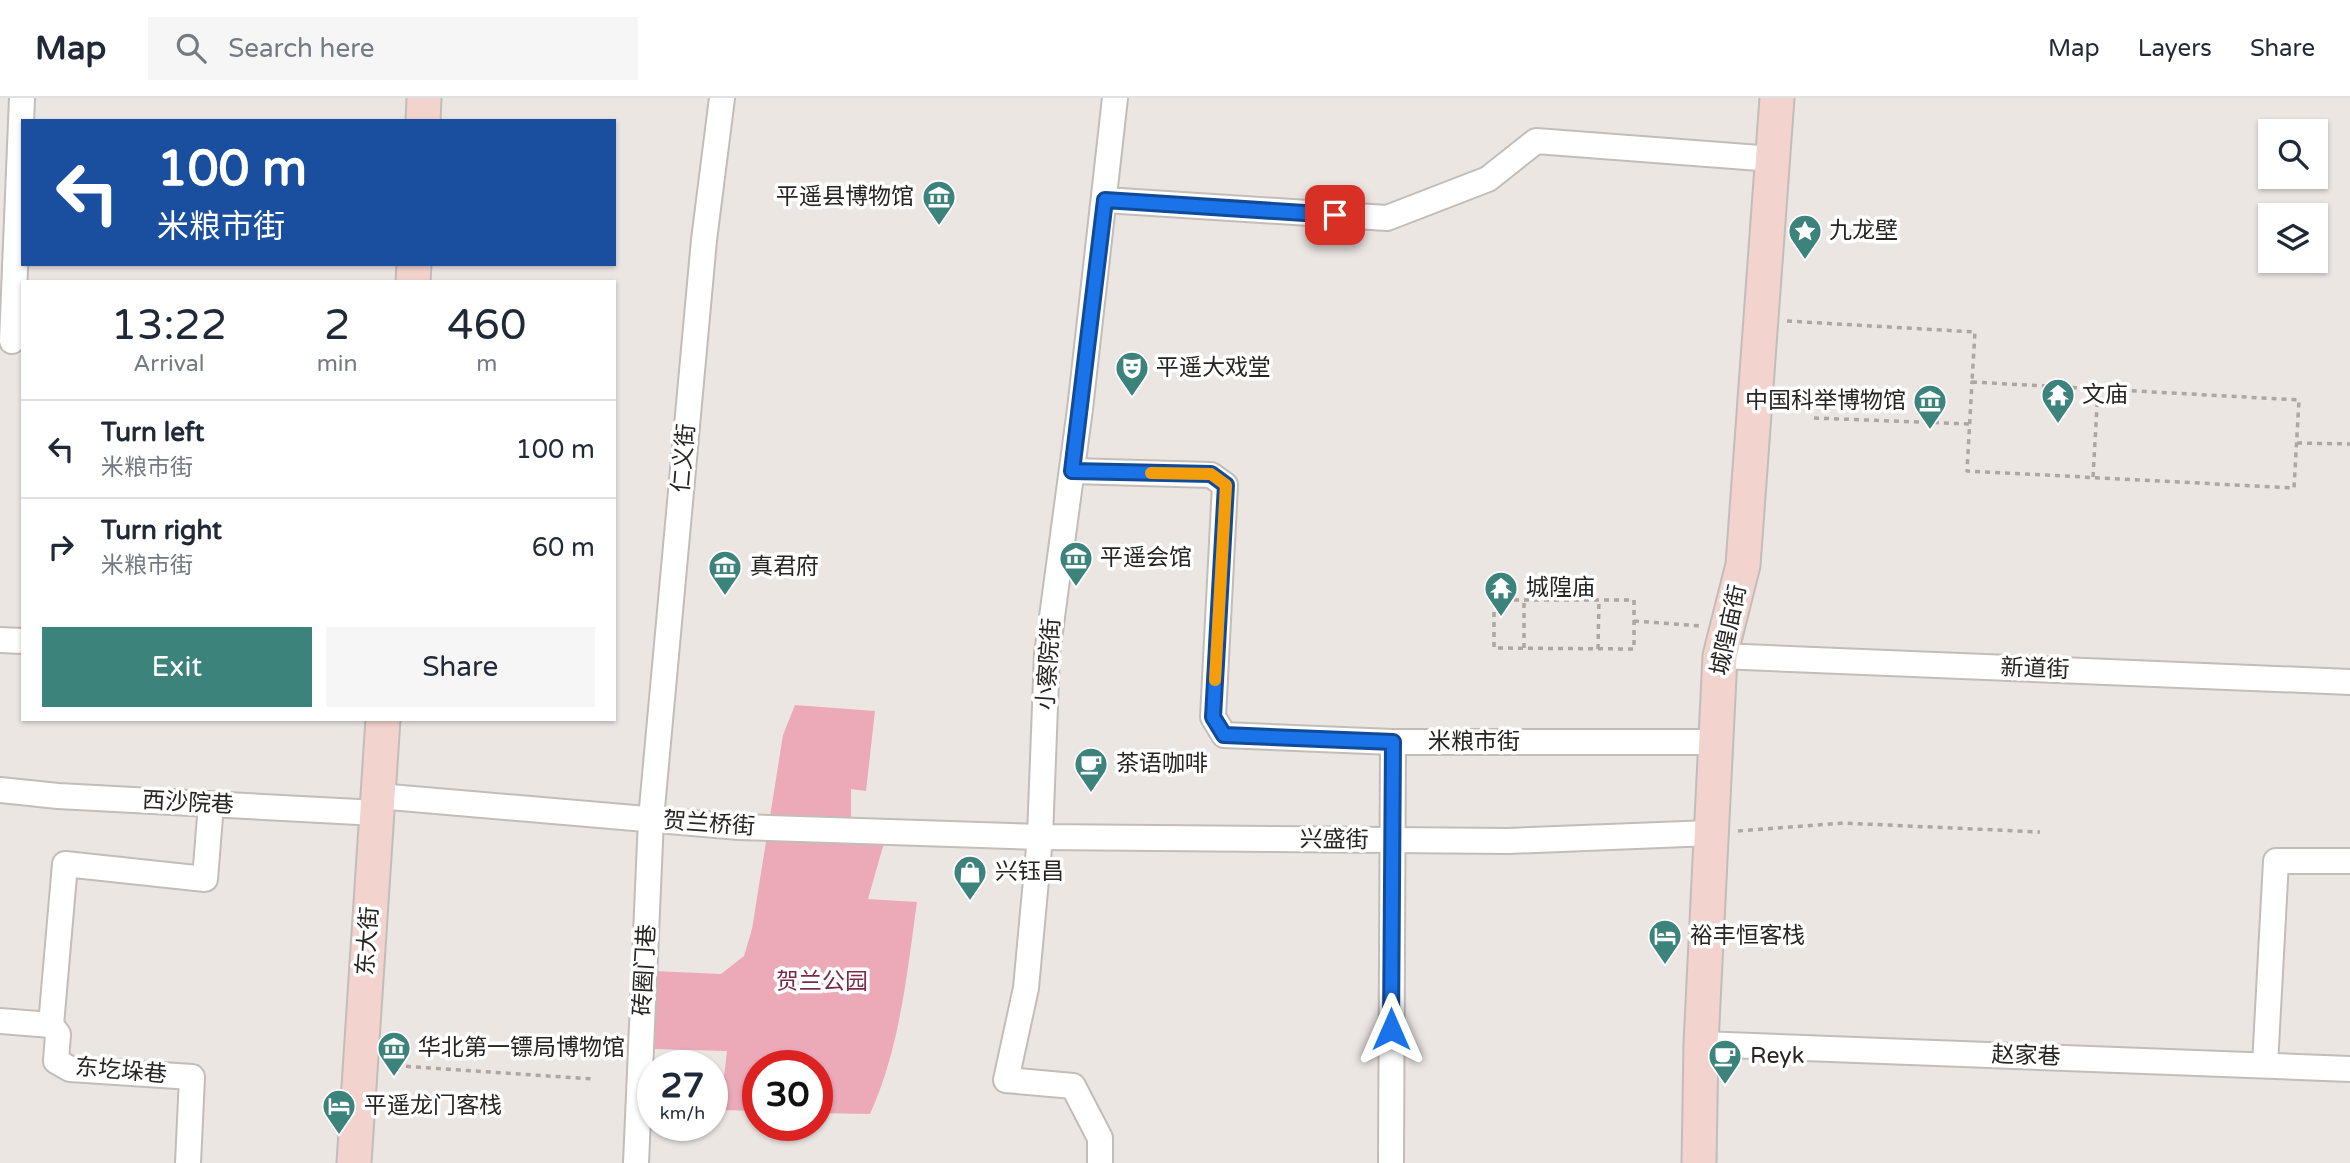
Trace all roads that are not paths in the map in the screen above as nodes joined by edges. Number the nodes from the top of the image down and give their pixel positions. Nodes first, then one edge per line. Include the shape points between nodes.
1 (22, 98) edge
2 (424, 98) edge
3 (722, 98) edge
4 (1115, 98) edge
5 (1777, 98) edge
6 (21, 119) edge
7 (423, 119) edge
8 (21, 122) edge
9 (1773, 159) junction
10 (1105, 200) junction
11 (12, 341) edge
12 (1072, 471) junction
13 (0, 640) edge
14 (21, 641) edge
15 (1723, 642) junction
16 (2350, 682) edge
17 (383, 721) edge
18 (1393, 742) junction
19 (1714, 742) junction
20 (0, 790) edge
21 (211, 804) junction
22 (378, 805) junction
23 (651, 819) junction
24 (1711, 833) junction
25 (1040, 837) junction
26 (1392, 841) junction
27 (2350, 861) edge
28 (0, 1021) edge
29 (51, 1025) junction
30 (1701, 1044) junction
31 (2265, 1065) junction
32 (2350, 1069) edge
33 (188, 1163) edge
34 (354, 1163) edge
35 (636, 1163) edge
36 (1100, 1163) edge
37 (1391, 1163) edge
38 (1699, 1163) edge

1 - 6 street
2 - 7 street
3 - 23 street, 仁义街 via 704,240
4 - 10 street, 小察院街
5 - 9 street, 城隍庙街
8 - 11 street
9 - 10 street via 1536,141 1488,179 1387,218
9 - 15 street, 城隍庙街 via 1743,565
10 - 12 street, 小察院街
12 - 18 street, 米粮市街 via 1211,474 1226,485 1213,717 1224,735
12 - 25 street, 小察院街 via 1047,654
13 - 14 street
15 - 16 street, 新道街
15 - 19 street, 城隍庙街
17 - 22 street, 东大街
18 - 19 street, 米粮市街
18 - 26 street
19 - 24 street, 城隍庙街
20 - 21 street, 西沙院巷
21 - 22 street, 西沙院巷
21 - 29 street via 205,879 65,863
22 - 23 street, 贺兰桥街
22 - 34 street, 东大街
23 - 25 street, 贺兰桥街 via 739,827
23 - 35 street, 砖圈门巷
24 - 26 street, 兴盛街
24 - 30 street, 城隍庙街
25 - 26 street, 兴盛街
25 - 36 street, 小察院街 via 1026,988 1006,1080 1073,1086 1100,1138
26 - 37 street
27 - 31 street via 2276,861
28 - 29 street
29 - 33 street, 东圪垛巷 via 58,1034 56,1061 70,1069 191,1077
30 - 31 street, 赵家巷
30 - 38 street, 城隍庙街
31 - 32 street, 赵家巷

